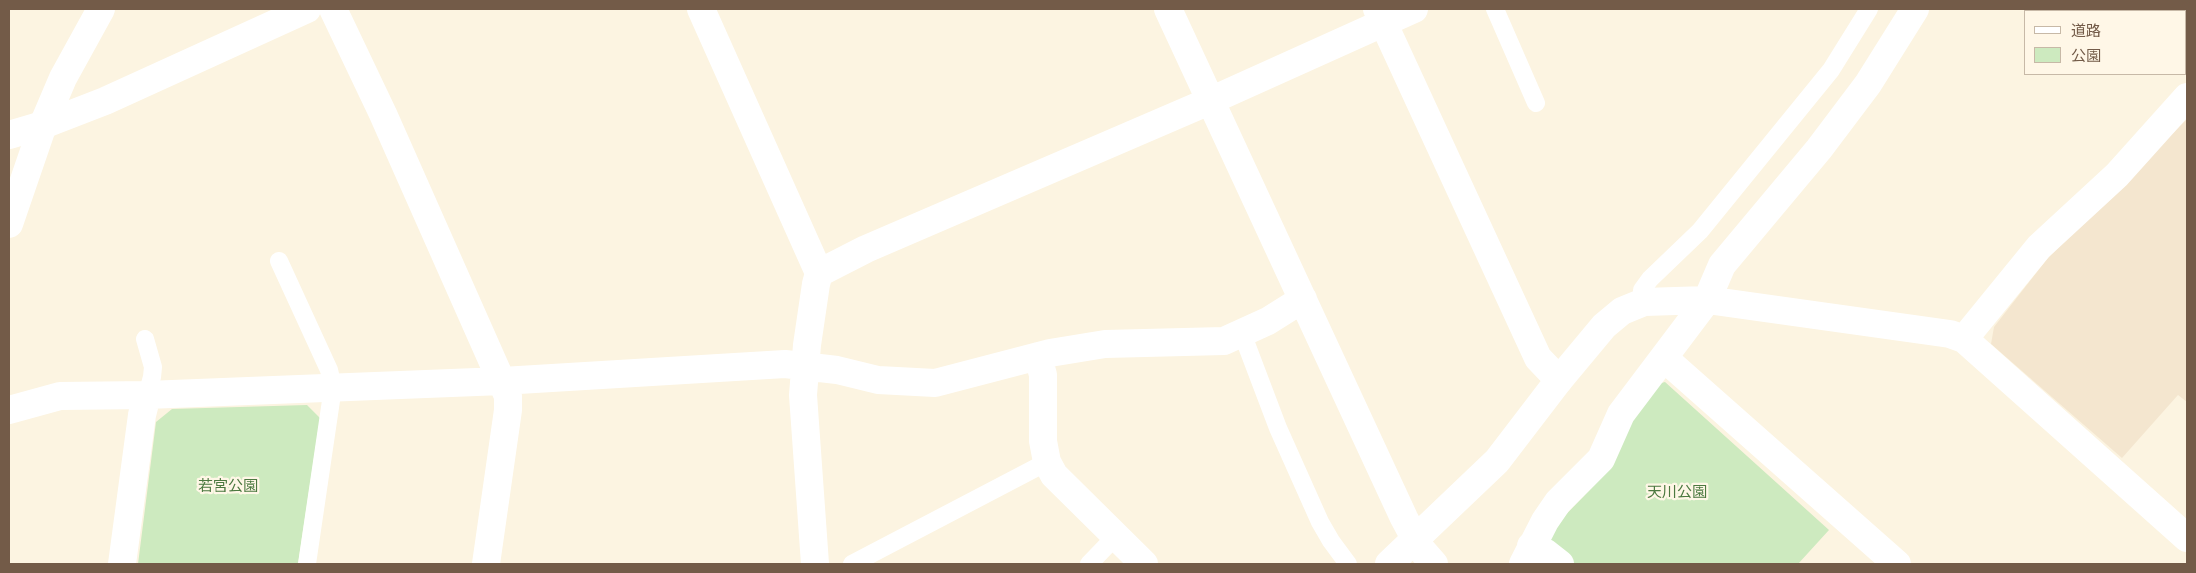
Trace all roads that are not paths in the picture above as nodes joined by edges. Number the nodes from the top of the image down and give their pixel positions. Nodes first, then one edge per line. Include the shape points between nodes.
1 (102, 9) edge
2 (307, 9) edge
3 (332, 9) edge
4 (702, 9) edge
5 (1168, 9) edge
6 (1414, 9) edge
7 (1495, 9) edge
8 (1870, 9) edge
9 (1915, 9) edge
10 (1380, 16) edge
11 (2187, 96) edge
12 (1212, 100) junction
13 (1536, 103) dead end
14 (43, 125) junction
15 (9, 135) edge
16 (9, 224) edge
17 (280, 261) dead end
18 (819, 273) junction
19 (1303, 299) junction
20 (1706, 300) junction
21 (1644, 302) junction
22 (1242, 333) junction
23 (145, 339) dead end
24 (1964, 339) junction
25 (1038, 356) junction
26 (1664, 358) junction
27 (805, 366) junction
28 (1560, 380) junction
29 (502, 381) junction
30 (333, 387) junction
31 (147, 395) junction
32 (9, 410) edge
33 (1047, 462) junction
34 (1116, 536) junction
35 (2187, 538) edge
36 (1415, 541) junction
37 (1527, 555) edge
38 (122, 564) edge
39 (307, 564) edge
40 (486, 564) edge
41 (815, 564) edge
42 (852, 564) edge
43 (1089, 564) edge
44 (1144, 564) edge
45 (1348, 564) edge
46 (1389, 564) edge
47 (1434, 564) edge
48 (1560, 564) edge
49 (1897, 564) edge

1 - 14 street via 64,78
2 - 14 street via 105,101
3 - 29 street
4 - 18 street
5 - 12 street
6 - 10 street
7 - 13 lane
8 - 21 lane via 1825,78 1700,231 1650,279 1642,290
9 - 20 street via 1868,84 1819,149 1722,265
10 - 12 street
10 - 28 street via 1538,358
11 - 24 street via 2117,175 2039,247
12 - 18 street via 866,249
12 - 19 street
14 - 15 street
14 - 16 street
17 - 30 lane via 329,370
18 - 27 street
19 - 22 street
19 - 36 street
20 - 21 street
20 - 24 street via 1950,334
20 - 26 street
21 - 28 street via 1622,312 1604,326
22 - 25 street via 1224,341 1105,344
22 - 45 lane via 1278,428 1320,522
23 - 31 lane via 153,366
24 - 35 street
25 - 27 street via 935,383 878,380
25 - 33 street via 1043,375
26 - 37 street via 1621,414 1601,459 1558,502
26 - 49 street
27 - 29 street via 785,364
27 - 41 street via 803,395
28 - 36 street via 1497,460
29 - 30 street
29 - 40 street via 508,396 508,410
30 - 31 street
30 - 39 lane
31 - 32 street via 60,396
31 - 38 street
33 - 34 street via 1054,475
33 - 42 lane
34 - 43 lane
34 - 44 street
36 - 46 street
36 - 47 street
37 - 48 street via 1546,553

